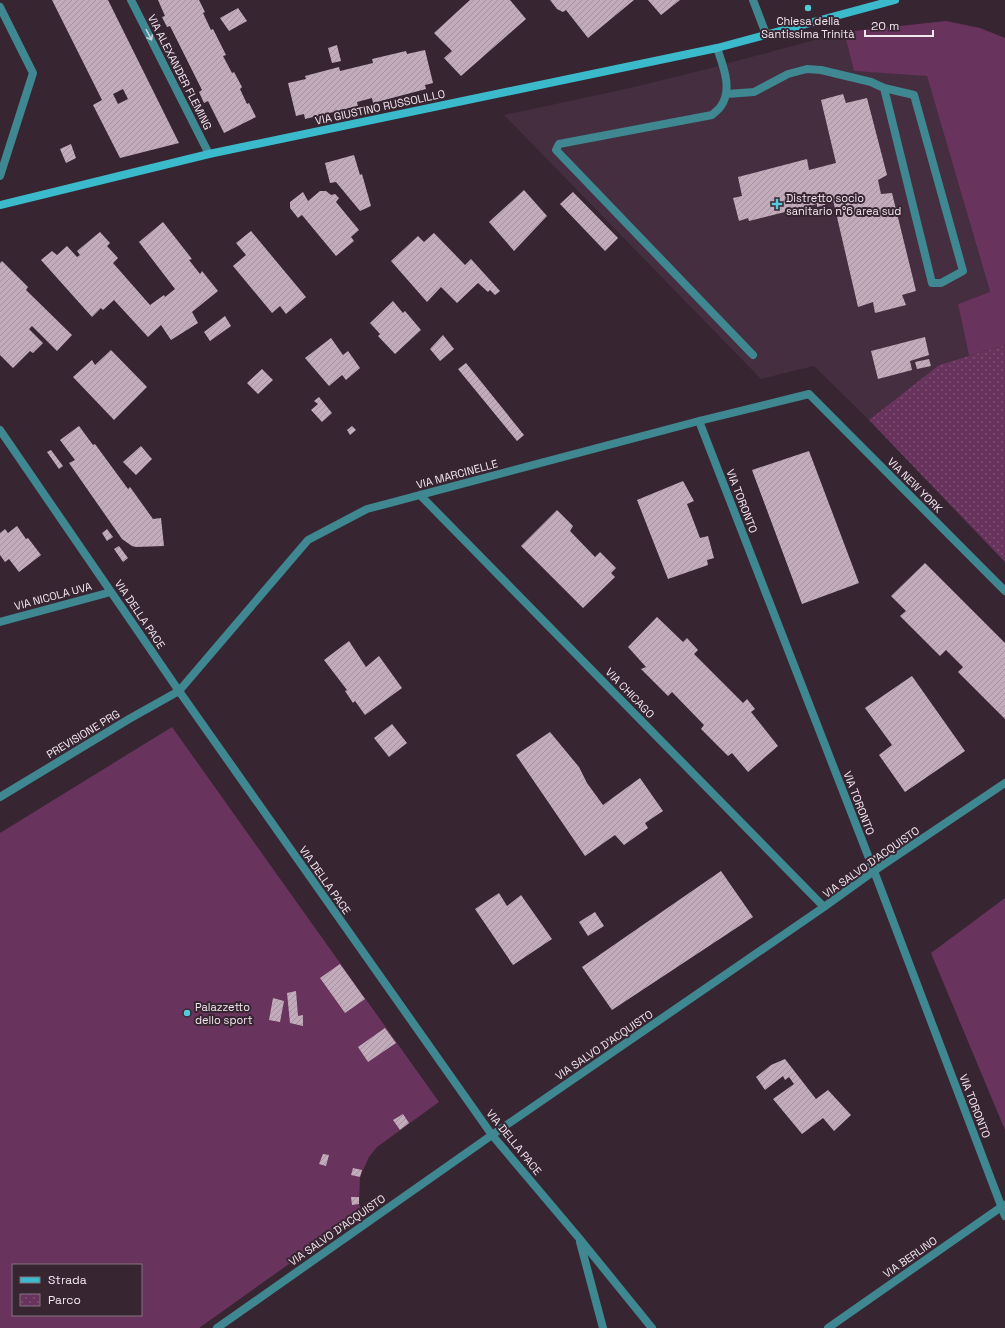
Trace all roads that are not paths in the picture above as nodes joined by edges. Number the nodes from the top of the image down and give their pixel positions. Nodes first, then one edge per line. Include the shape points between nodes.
1 (132, 0) edge
2 (753, 0) edge
3 (895, 0) edge
4 (0, 7) edge
5 (766, 34) junction
6 (717, 48) junction
7 (884, 88) junction
8 (727, 94) junction
9 (208, 154) junction
10 (0, 176) edge
11 (0, 205) edge
12 (753, 355) dead end
13 (809, 394) joint
14 (699, 421) junction
15 (0, 430) edge
16 (420, 495) junction
17 (1005, 591) edge
18 (111, 592) junction
19 (0, 622) edge
20 (179, 691) junction
21 (1005, 783) edge
22 (0, 797) edge
23 (874, 871) junction
24 (824, 907) junction
25 (492, 1135) junction
26 (1003, 1206) edge
27 (1005, 1216) edge
28 (579, 1238) junction
29 (217, 1328) edge
30 (603, 1328) edge
31 (652, 1328) edge
32 (828, 1328) edge

1 -> 9 street, VIA ALEXANDER FLEMING
2 - 5 street
3 - 5 street, VIA GIUSTINO RUSSOLILLO
4 - 10 street via 33,73
5 - 6 street, VIA GIUSTINO RUSSOLILLO
6 - 8 street via 726,77
6 - 9 street, VIA GIUSTINO RUSSOLILLO
7 - 7 street via 932,283 941,283 964,271 914,95
7 - 8 street via 870,82 807,69 788,74 754,92
8 - 12 street via 721,106 712,115 560,144 556,150
9 - 11 street, VIA GIUSTINO RUSSOLILLO
13 - 14 street, VIA MARCINELLE
13 - 17 street, VIA NEW YORK
14 - 16 street, VIA MARCINELLE
14 - 23 street, VIA TORONTO
15 - 18 street, VIA DELLA PACE
16 - 20 street, VIA MARCINELLE via 367,510 308,540
16 - 24 street, VIA CHICAGO
18 - 19 street, VIA NICOLA UVA
18 - 20 street, VIA DELLA PACE
20 - 22 street, PREVISIONE PRG
20 - 25 street, VIA DELLA PACE
21 - 23 street, VIA SALVO D'ACQUISTO
23 - 24 street, VIA SALVO D'ACQUISTO
23 - 26 street, VIA TORONTO
24 - 25 street, VIA SALVO D'ACQUISTO
25 - 28 street, VIA DELLA PACE
25 - 29 street, VIA SALVO D'ACQUISTO
26 - 27 street, VIA TORONTO
26 - 32 street, VIA BERLINO
28 - 30 street
28 - 31 street, VIA DELLA PACE

